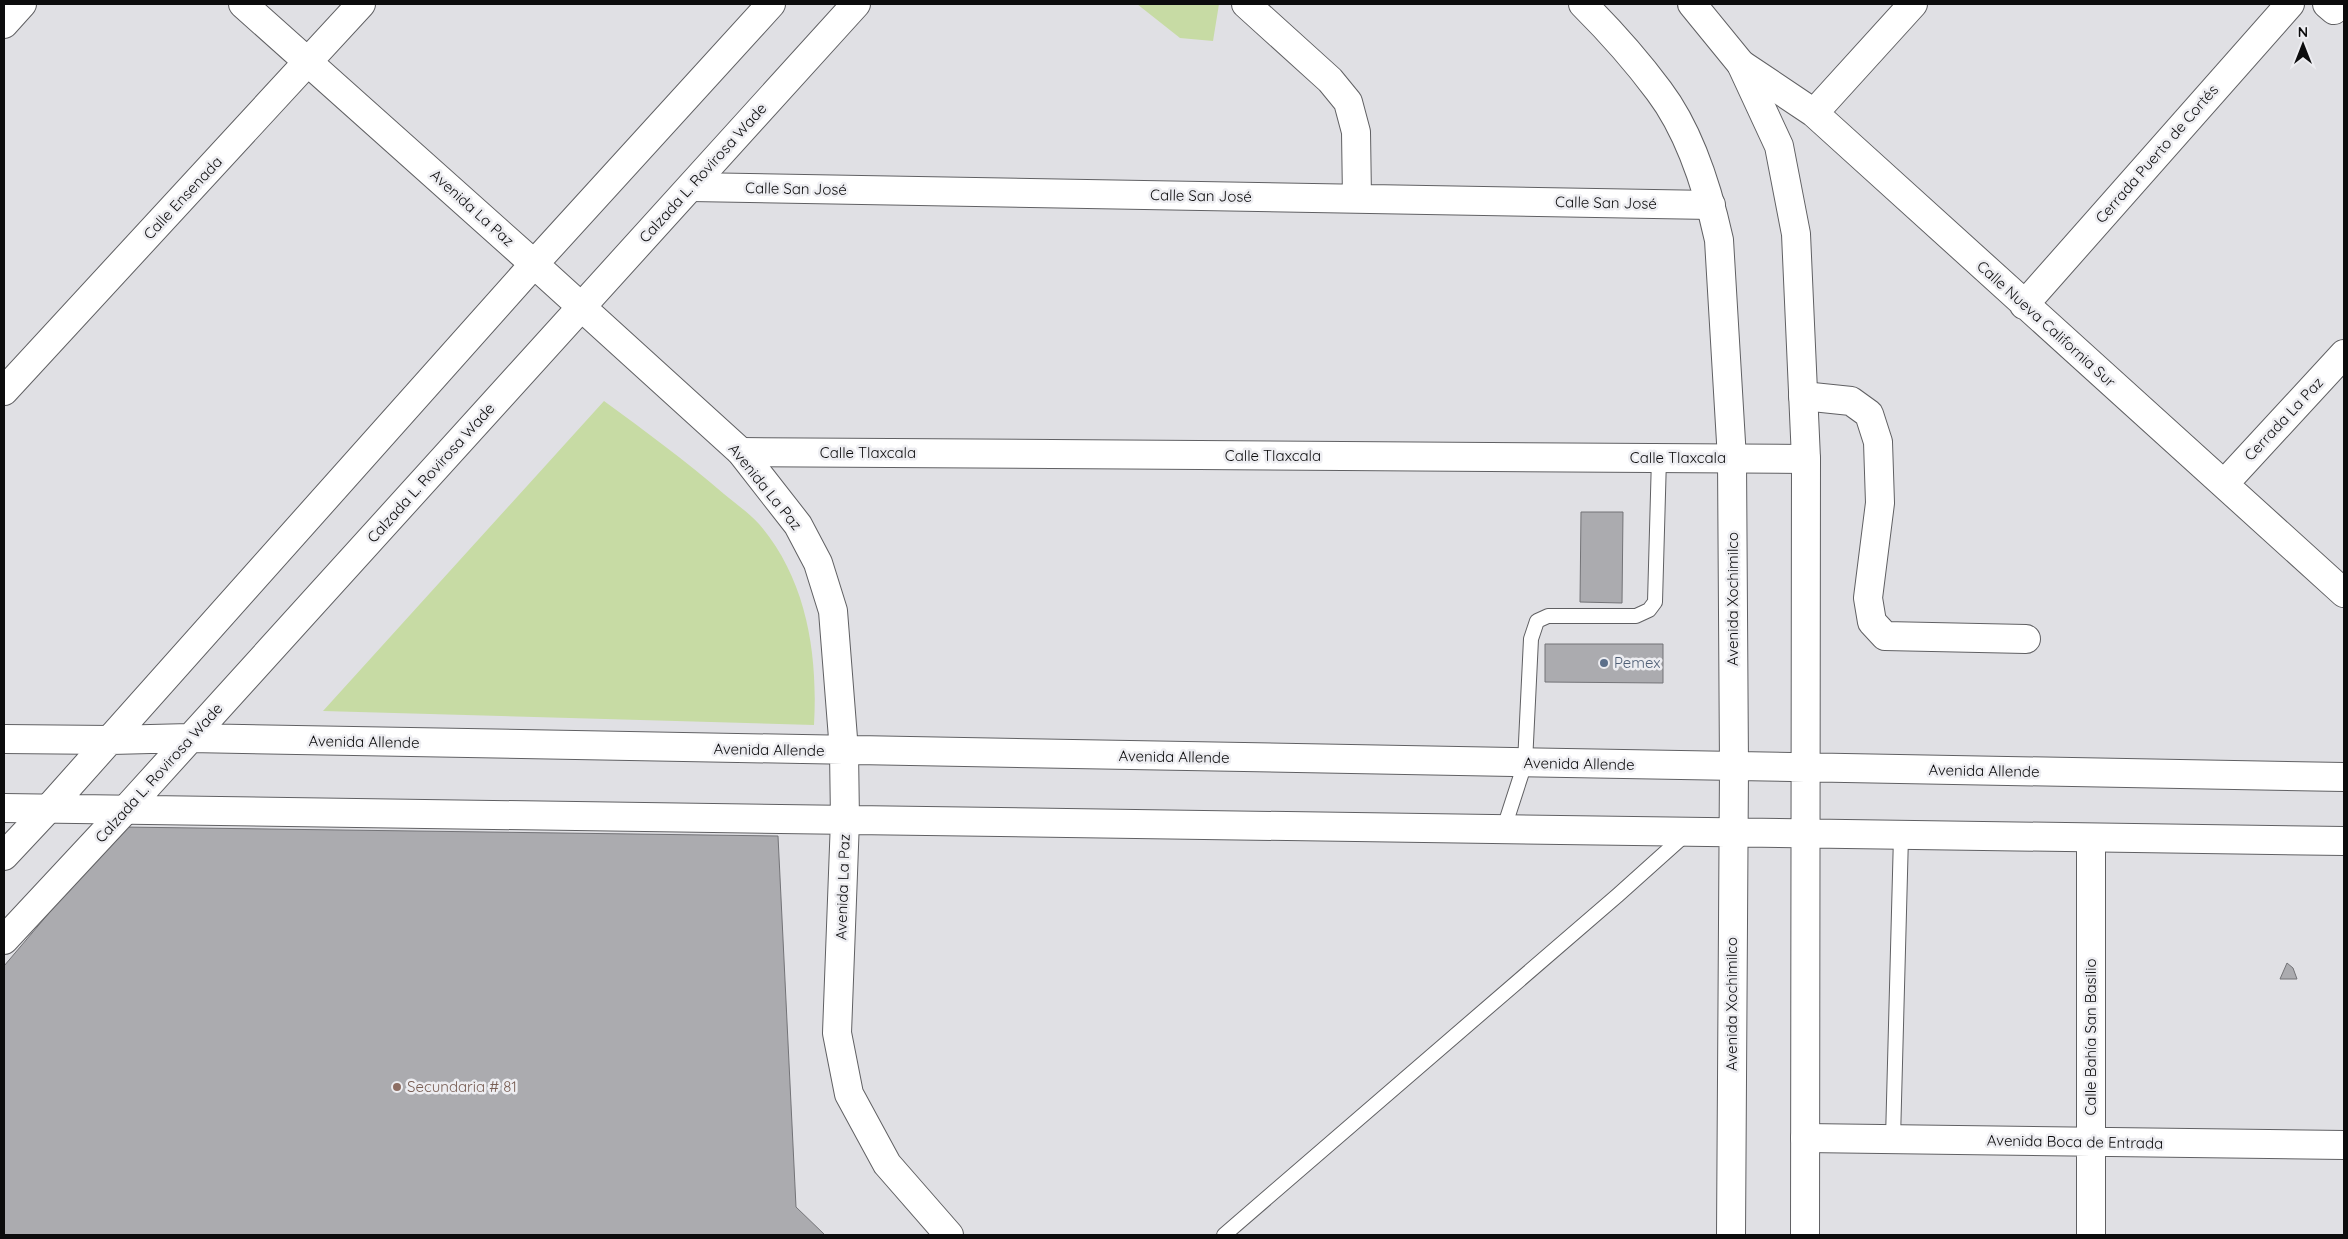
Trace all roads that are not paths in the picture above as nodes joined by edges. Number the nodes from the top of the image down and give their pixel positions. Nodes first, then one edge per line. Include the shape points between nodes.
1 (22, 4) edge
2 (243, 4) edge
3 (361, 4) edge
4 (771, 4) edge
5 (856, 4) edge
6 (1246, 4) edge
7 (1583, 4) edge
8 (1692, 4) edge
9 (1913, 4) edge
10 (2290, 4) edge
11 (2327, 4) edge
12 (2340, 4) edge
13 (4, 24) edge
14 (308, 62) junction
15 (1741, 64) junction
16 (1814, 113) junction
17 (691, 187) junction
18 (1357, 198) junction
19 (1711, 205) junction
20 (534, 264) junction
21 (2024, 305) junction
22 (583, 306) junction
23 (2344, 354) edge
24 (4, 391) edge
25 (1803, 396) junction
26 (741, 452) junction
27 (1659, 458) junction
28 (1732, 459) junction
29 (1806, 459) junction
30 (2224, 484) junction
31 (2344, 593) edge
32 (2026, 639) dead end
33 (4, 738) edge
34 (190, 738) junction
35 (111, 740) junction
36 (844, 751) junction
37 (1525, 763) junction
38 (1734, 767) junction
39 (1806, 768) junction
40 (2344, 777) edge
41 (4, 808) edge
42 (49, 808) junction
43 (126, 808) junction
44 (845, 820) junction
45 (1503, 831) junction
46 (1686, 833) junction
47 (1732, 834) junction
48 (1806, 835) junction
49 (1901, 836) junction
50 (2092, 839) junction
51 (2344, 841) edge
52 (4, 856) edge
53 (4, 940) edge
54 (1805, 1138) junction
55 (1893, 1139) junction
56 (2091, 1142) junction
57 (2344, 1145) edge
58 (949, 1235) edge
59 (1224, 1235) edge
60 (1731, 1235) edge
61 (1805, 1235) edge
62 (2091, 1235) edge

1 - 13 street
2 - 14 street, Avenida La Paz
3 - 14 street, Calle Ensenada
4 - 20 street
5 - 17 street, Calzada L. Rovirosa Wade
6 - 18 street via 1330,80 1348,102 1356,132
7 - 19 street, Avenida Xochimilco via 1610,31 1660,92 1688,142
8 - 15 street
9 - 16 street
10 - 21 street, Cerrada Puerto de Cortés
11 - 12 street via 2334,10
14 - 20 street, Avenida La Paz
14 - 24 street, Calle Ensenada
15 - 16 street, Calle Nueva California Sur
15 - 25 street via 1779,146 1796,234
16 - 21 street, Calle Nueva California Sur
17 - 18 street, Calle San José
17 - 22 street, Calzada L. Rovirosa Wade
18 - 19 street, Calle San José
19 - 28 street, Avenida Xochimilco via 1719,240
20 - 22 street, Avenida La Paz
20 - 35 street
21 - 30 street, Calle Nueva California Sur
22 - 26 street, Avenida La Paz
22 - 34 street, Calzada L. Rovirosa Wade
23 - 30 street, Cerrada La Paz
25 - 29 street
25 - 32 street via 1851,401 1870,414 1878,442 1880,503 1868,598 1872,622 1885,636
26 - 27 street, Calle Tlaxcala
26 - 36 street, Avenida La Paz via 798,525 818,563 833,611
27 - 28 street, Calle Tlaxcala
27 - 37 lane via 1655,602 1649,610 1636,616 1548,616 1537,621 1531,639
28 - 29 street, Calle Tlaxcala
28 - 38 street, Avenida Xochimilco
29 - 39 street
30 - 31 street, Calle Nueva California Sur
33 - 35 street, Avenida Allende
34 - 35 street, Avenida Allende
34 - 36 street, Avenida Allende
34 - 43 street, Calzada L. Rovirosa Wade
35 - 42 street
36 - 37 street, Avenida Allende
36 - 44 street, Avenida La Paz
37 - 38 street, Avenida Allende
37 - 45 lane
38 - 39 street, Avenida Allende
38 - 47 street, Avenida Xochimilco
39 - 40 street, Avenida Allende
39 - 48 street
41 - 42 street
42 - 43 street
42 - 52 street
43 - 44 street
43 - 53 street, Calzada L. Rovirosa Wade
44 - 45 street
44 - 58 street, Avenida La Paz via 837,1033 849,1094 887,1164
45 - 46 street
46 - 47 street
46 - 59 lane via 1618,896
47 - 48 street
47 - 60 street, Avenida Xochimilco
48 - 49 street
48 - 54 street
49 - 50 street
49 - 55 lane
50 - 51 street
50 - 56 street, Calle Bahía San Basilio
54 - 55 street, Avenida Boca de Entrada
54 - 61 street
55 - 56 street, Avenida Boca de Entrada
56 - 57 street, Avenida Boca de Entrada
56 - 62 street, Calle Bahía San Basilio

